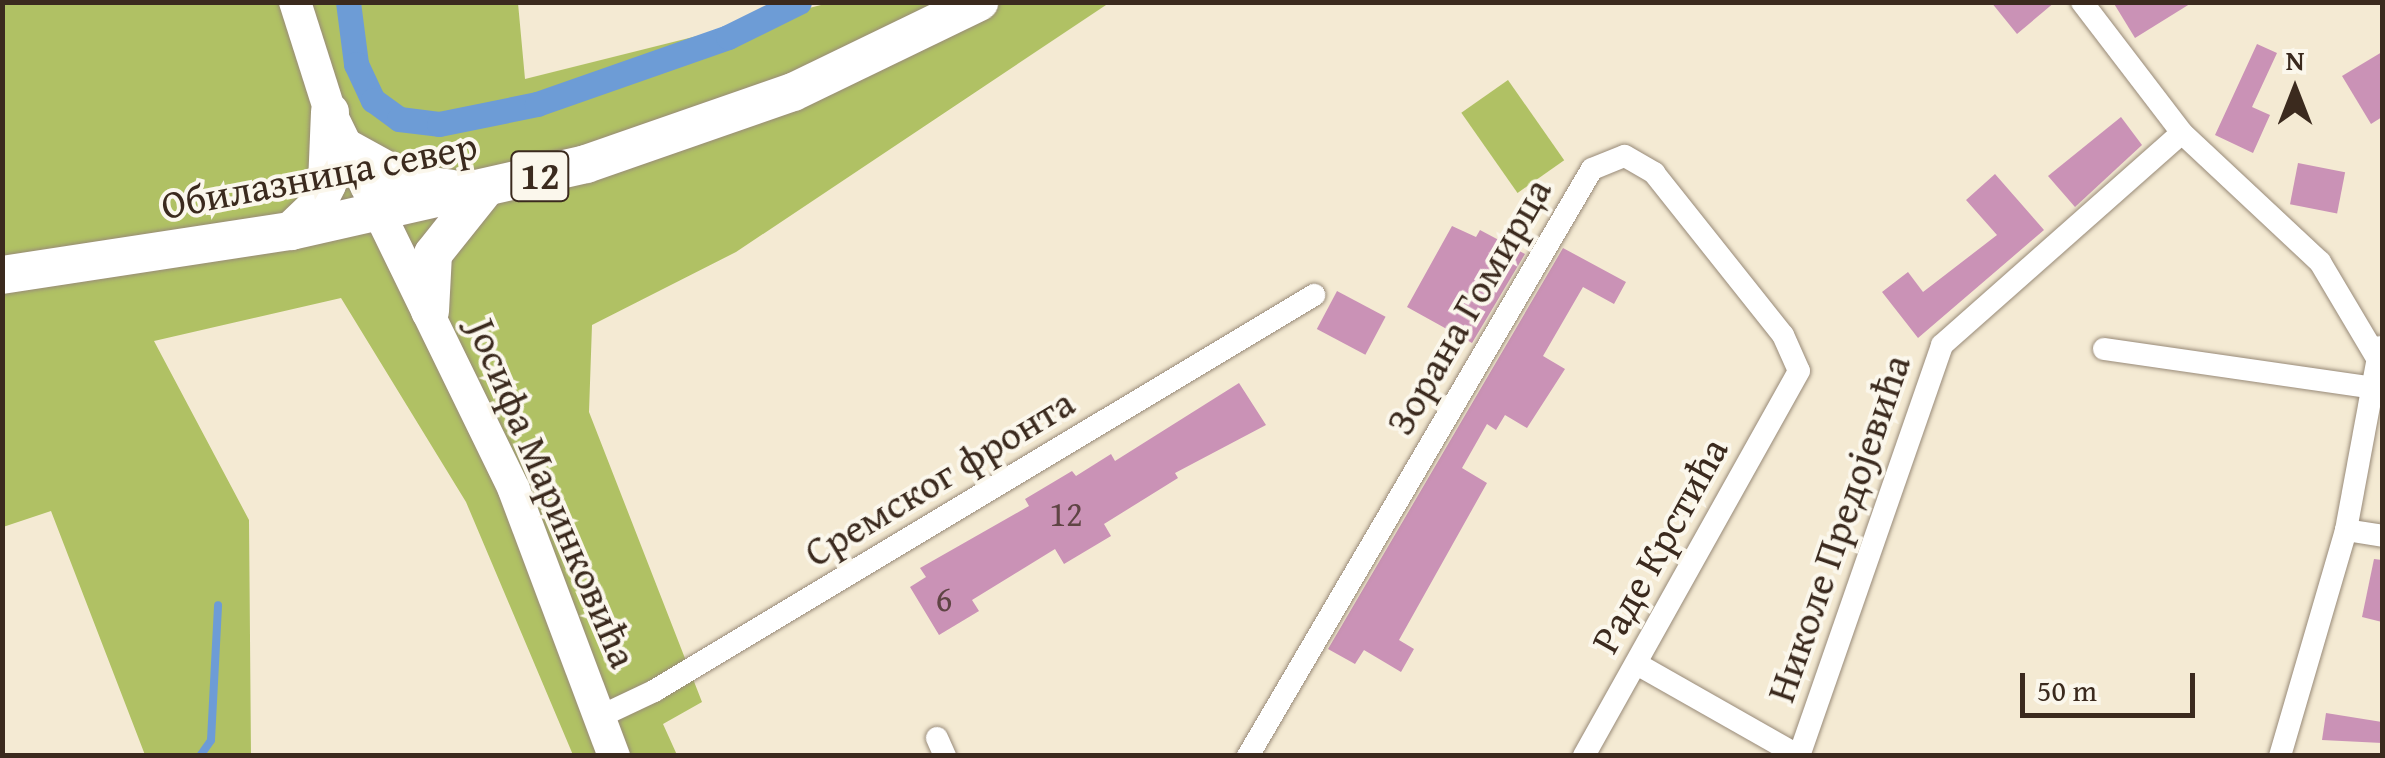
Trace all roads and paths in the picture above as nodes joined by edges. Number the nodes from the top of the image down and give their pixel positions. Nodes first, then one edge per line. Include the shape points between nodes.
1 (295, 2) edge
2 (979, 2) edge
3 (2082, 2) edge
4 (330, 112) junction
5 (2182, 133) junction
6 (348, 150) junction
7 (484, 190) junction
8 (379, 213) junction
9 (291, 231) junction
10 (2, 276) edge
11 (1314, 295) dead end
12 (430, 311) junction
13 (2104, 348) dead end
14 (2380, 348) edge
15 (1799, 371) joint
16 (2373, 388) junction
17 (2346, 530) junction
18 (2382, 536) edge
19 (1637, 664) junction
20 (598, 717) junction
21 (614, 756) edge
22 (1248, 756) edge
23 (1584, 756) edge
24 (1799, 756) edge
25 (2280, 756) edge

1 - 4 street, Јосифа Маринковића
2 - 7 main road, Обилазница север / 12 via 810,84 698,128
3 - 5 street
4 - 6 street, Јосифа Маринковића
4 - 9 main road via 327,184 315,208
5 - 14 street via 2320,262
5 - 24 street, Николе Предојевића via 1942,345
6 - 7 main road via 410,183
6 - 8 street, Јосифа Маринковића
7 - 8 main road, Обилазница север / 12
7 - 12 main road via 433,254
8 - 9 main road, Обилазница север / 12
8 - 12 street, Јосифа Маринковића
9 - 10 main road, Обилазница север / 12
11 - 20 street, Сремског фронта via 654,691
12 - 20 street, Јосифа Маринковића via 514,490
13 - 16 street
14 - 16 street
15 - 19 street, Раде Крстића
15 - 22 street, Зорана Гомирца via 1784,336 1641,160 1610,159 1592,169
16 - 17 street
17 - 18 street
17 - 25 street
19 - 23 street, Раде Крстића
19 - 24 street
20 - 21 street, Јосифа Маринковића

